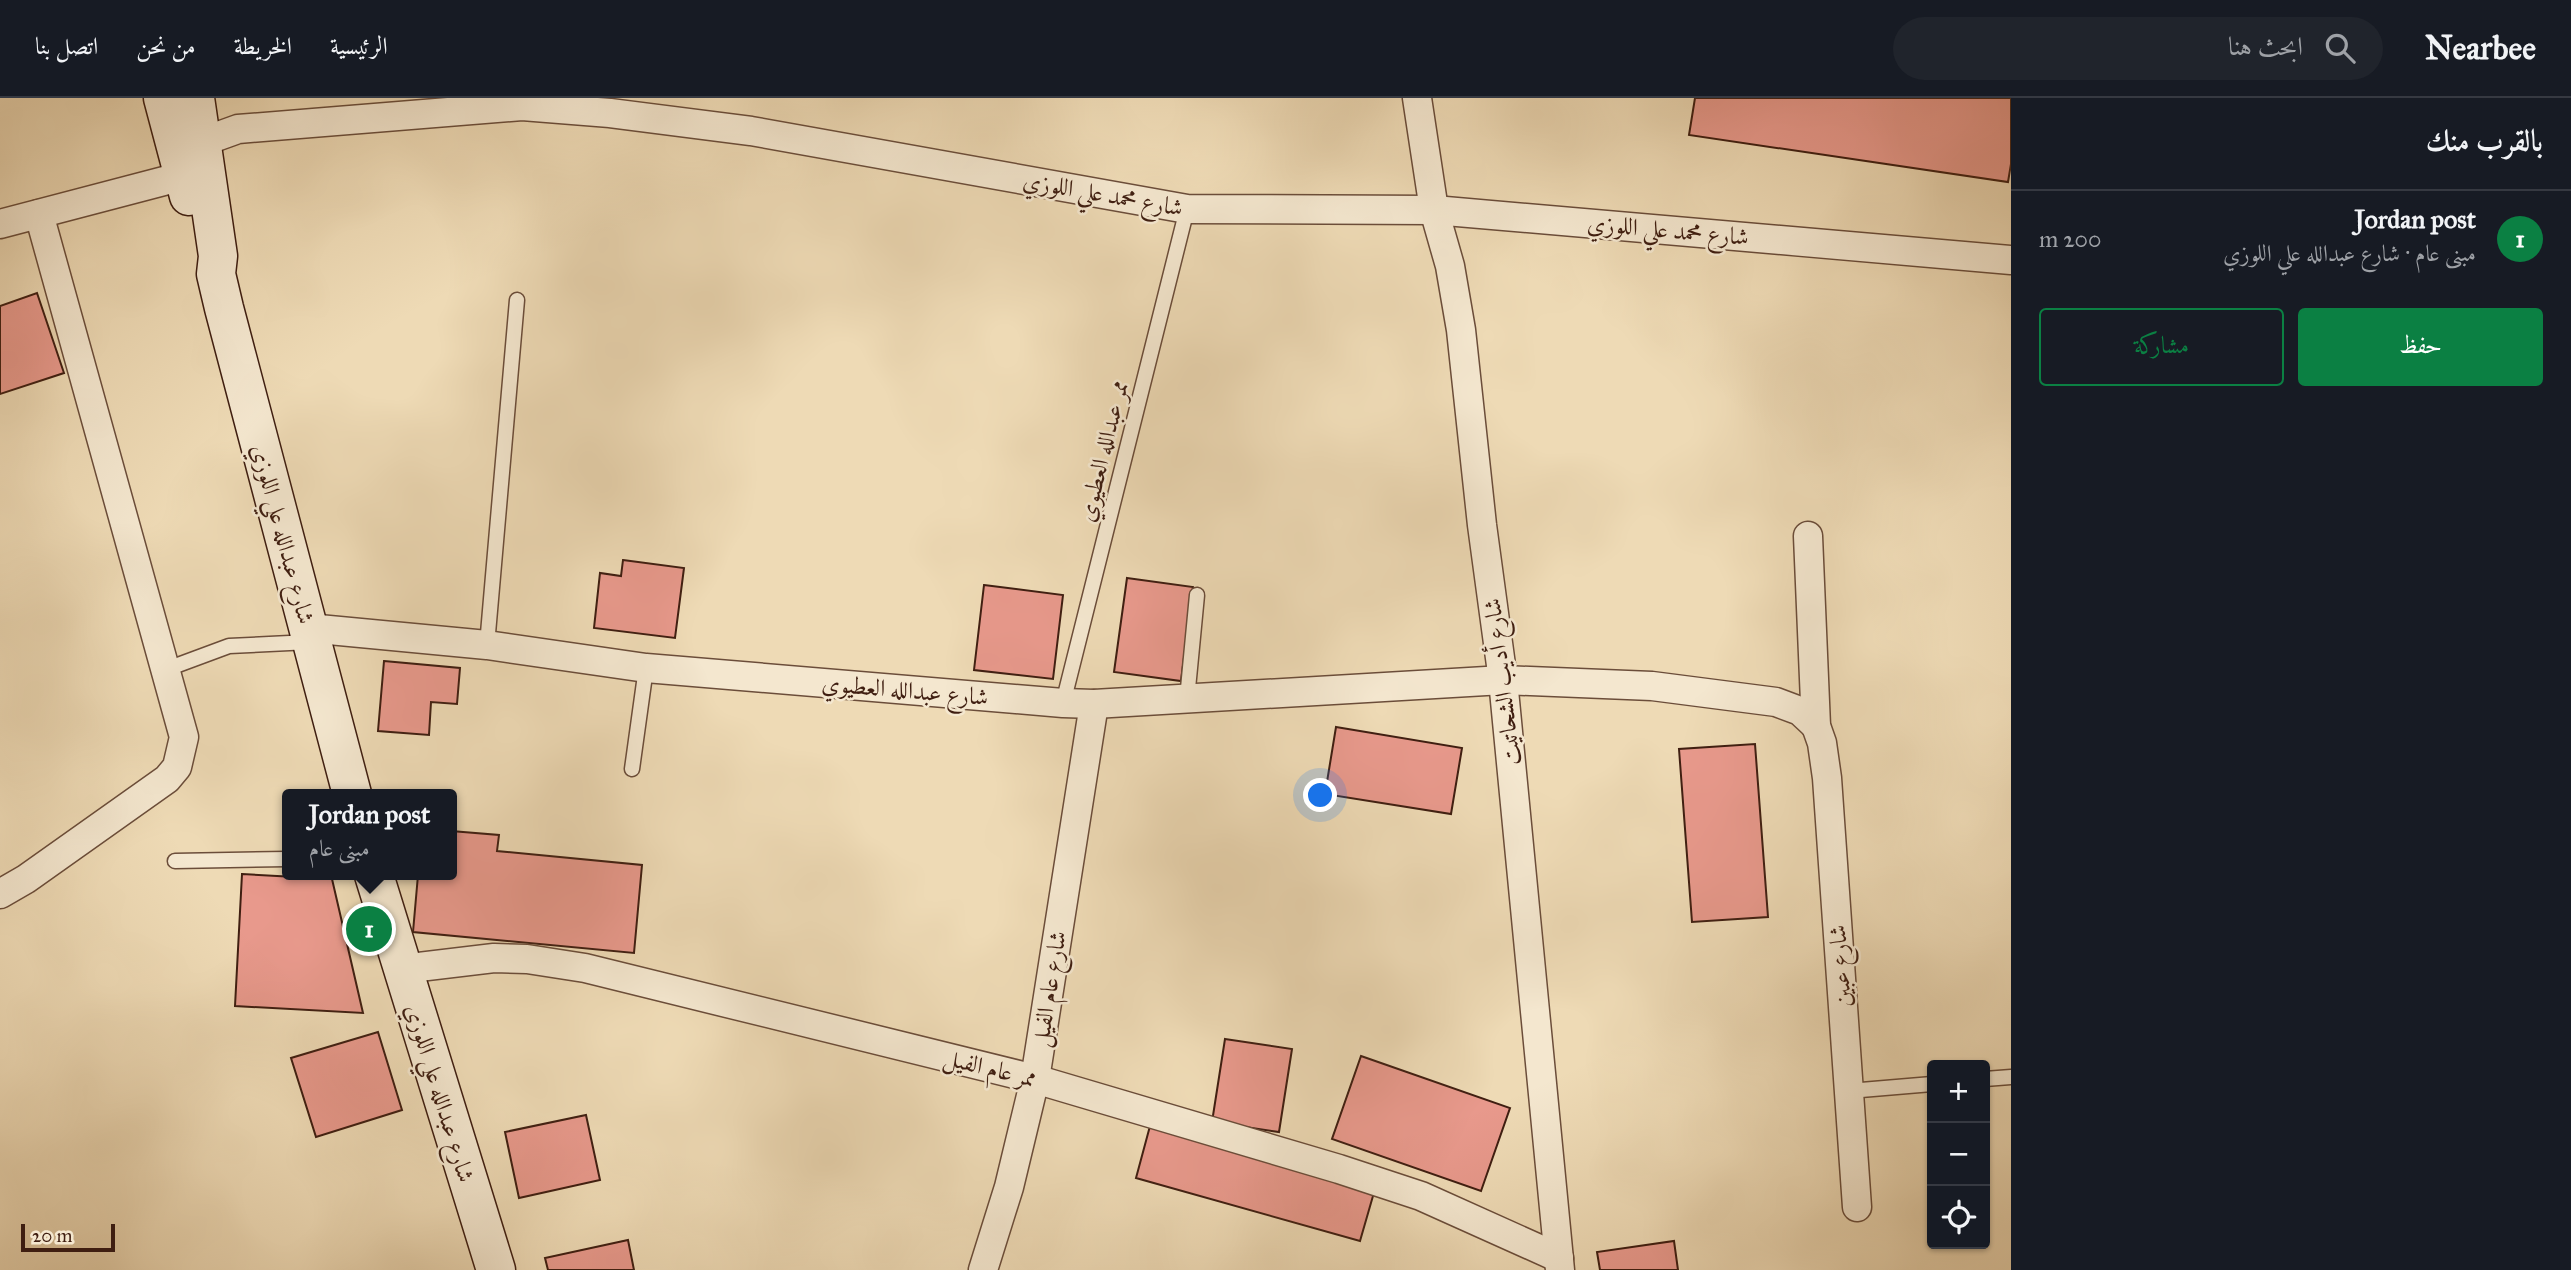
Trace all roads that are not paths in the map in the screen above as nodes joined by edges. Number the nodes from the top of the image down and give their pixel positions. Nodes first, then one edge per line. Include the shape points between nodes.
1 (163, 98) edge
2 (195, 98) edge
3 (1417, 98) edge
4 (202, 142) junction
5 (183, 176) junction
6 (1187, 209) junction
7 (1434, 210) junction
8 (39, 214) junction
9 (0, 225) edge
10 (2011, 260) edge
11 (216, 274) junction
12 (517, 300) dead end
13 (1808, 536) dead end
14 (1197, 595) dead end
15 (310, 635) junction
16 (487, 645) junction
17 (646, 668) junction
18 (166, 669) junction
19 (1503, 680) junction
20 (1187, 699) junction
21 (1063, 703) junction
22 (1094, 704) junction
23 (1816, 726) junction
24 (632, 769) dead end
25 (351, 789) edge
26 (282, 859) edge
27 (176, 861) dead end
28 (375, 880) edge
29 (0, 894) edge
30 (402, 969) junction
31 (2011, 1077) edge
32 (1035, 1079) junction
33 (1990, 1079) edge
34 (1927, 1084) edge
35 (1849, 1091) junction
36 (1857, 1207) dead end
37 (1560, 1264) edge
38 (496, 1270) edge
39 (983, 1270) edge

1 - 5 street, شارع عبدالله علي اللوزي
2 - 4 street, شارع عبدالله علي اللوزي
3 - 7 street, شارع أديب الشحاتيت
4 - 6 street, شارع محمد علي اللوزي via 238,129 522,106 751,131
4 - 11 street, شارع عبدالله علي اللوزي via 218,256
5 - 8 street
5 - 11 street, شارع عبدالله علي اللوزي via 204,252
6 - 7 street, شارع محمد علي اللوزي
6 - 21 lane, ممر عبدالله العطيوي
7 - 10 street, شارع محمد علي اللوزي
7 - 19 street, شارع أديب الشحاتيت via 1461,330
8 - 9 street
8 - 18 street
11 - 15 street, شارع عبدالله علي اللوزي
12 - 16 lane
13 - 23 street, شارع عبين
14 - 20 lane
15 - 16 street, شارع عبدالله العطيوي
15 - 18 lane via 229,646
15 - 25 street, شارع عبدالله علي اللوزي
16 - 17 street, شارع عبدالله العطيوي
17 - 21 street, شارع عبدالله العطيوي
17 - 24 lane
18 - 29 street via 184,737 177,767 167,779
19 - 20 street, شارع عبدالله العطيوي
19 - 23 street via 1652,687 1776,702 1800,711
19 - 37 street, شارع أديب الشحاتيت
20 - 22 street, شارع عبدالله العطيوي
21 - 22 street, شارع عبدالله العطيوي
22 - 32 street, شارع عام الفيل
23 - 35 street, شارع عبين via 1827,778
26 - 27 lane
28 - 30 street, شارع عبدالله علي اللوزي
30 - 32 street, ممر عام الفيل via 494,958 584,968
30 - 38 street, شارع عبدالله علي اللوزي
31 - 33 lane
32 - 37 street, ممر عام الفيل via 1421,1196
32 - 39 street, شارع عام الفيل
34 - 35 lane
35 - 36 street, شارع عبين

